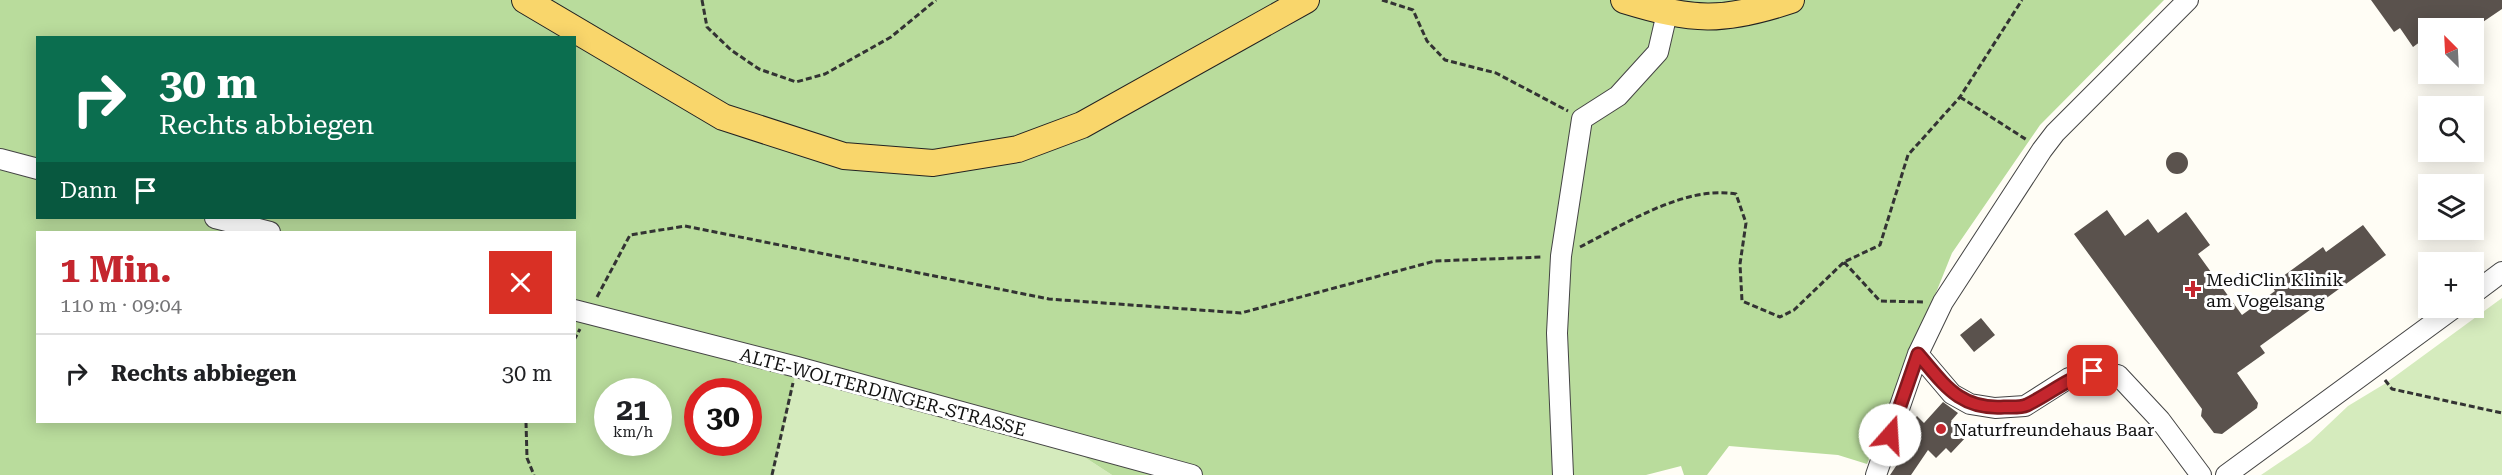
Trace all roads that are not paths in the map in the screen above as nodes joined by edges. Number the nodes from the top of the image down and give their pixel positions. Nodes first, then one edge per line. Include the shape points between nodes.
1 (525, 0) edge
2 (1306, 0) edge
3 (1624, 0) edge
4 (1791, 0) edge
5 (2188, 0) edge
6 (1667, 13) junction
7 (0, 159) edge
8 (36, 168) edge
9 (219, 219) edge
10 (266, 231) edge
11 (2502, 272) edge
12 (2484, 286) edge
13 (581, 312) edge
14 (2440, 318) edge
15 (1918, 354) junction
16 (1192, 475) edge
17 (1563, 475) edge
18 (1876, 475) edge
19 (2201, 475) edge
20 (2226, 475) edge

1 - 2 main road via 723,117 844,156 933,163 1017,149 1082,125
3 - 6 main road
4 - 6 main road via 1754,12 1704,18
5 - 15 street via 2042,150 1943,302
6 - 17 street via 1658,52 1618,96 1582,119 1561,256 1557,333
7 - 8 street
9 - 10 street
11 - 12 street
13 - 16 street, ALTE-WOLTERDINGER-STRASSE
14 - 20 street
15 - 18 street
15 - 19 street via 1952,394 1970,404 1995,408 2025,406 2069,378 2093,371 2118,375 2160,420

